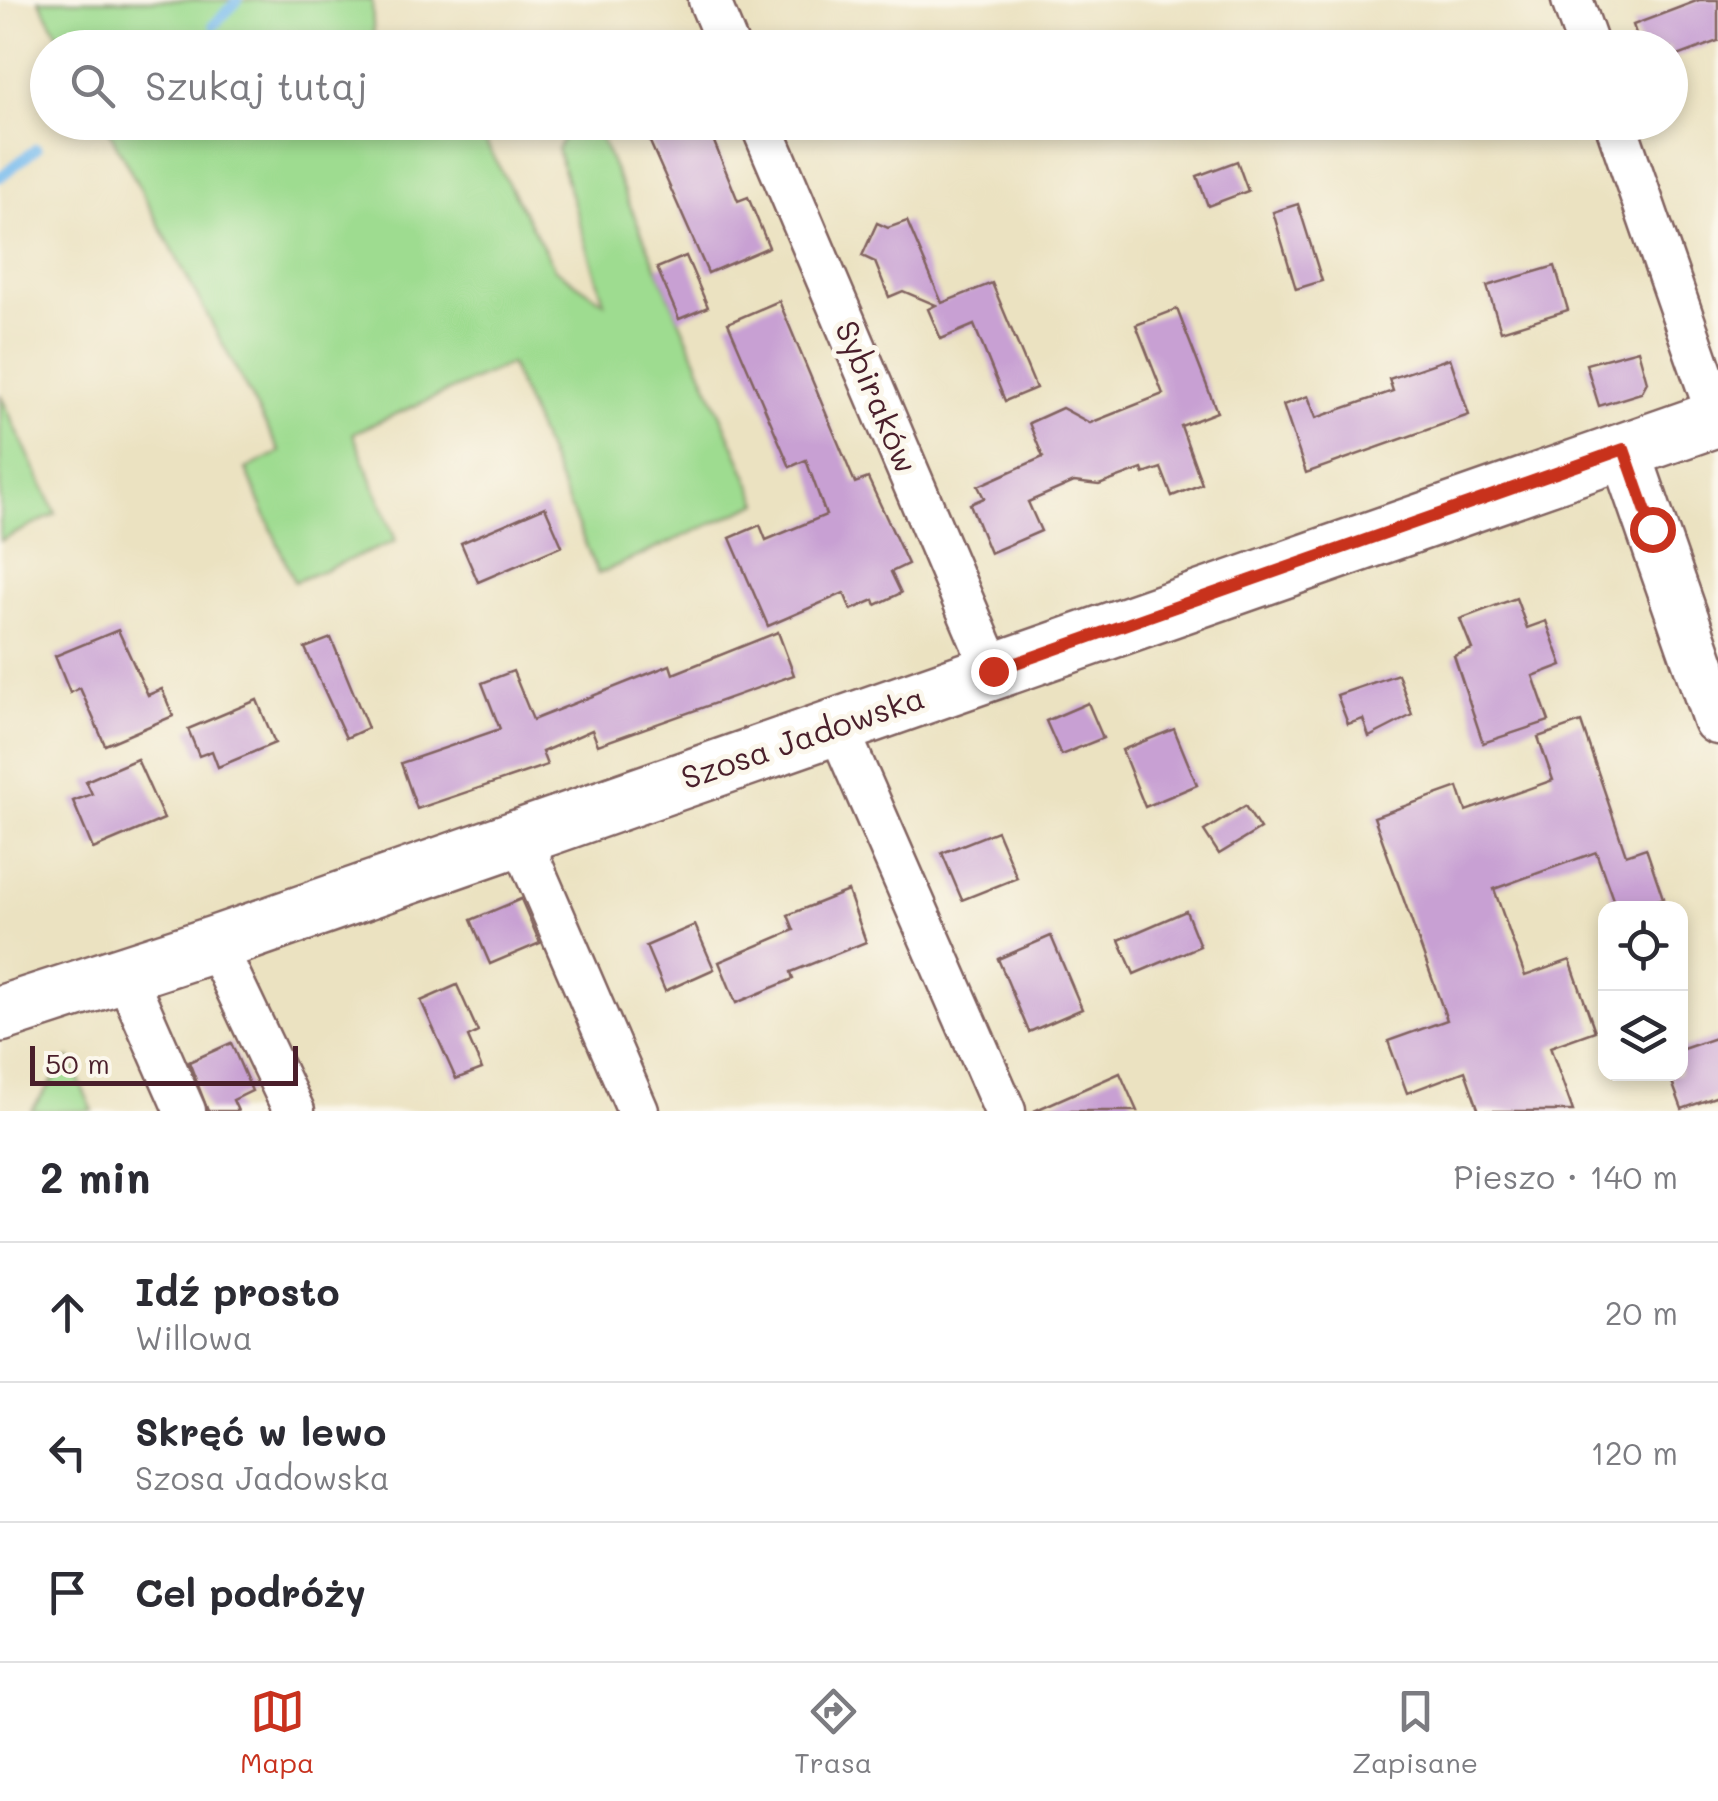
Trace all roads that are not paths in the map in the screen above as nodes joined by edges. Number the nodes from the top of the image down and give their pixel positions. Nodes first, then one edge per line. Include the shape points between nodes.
1 (709, 0) edge
2 (1572, 0) edge
3 (722, 30) edge
4 (1583, 30) edge
5 (768, 140) edge
6 (1621, 140) edge
7 (1718, 418) edge
8 (1624, 449) junction
9 (993, 671) junction
10 (1718, 719) edge
11 (837, 726) junction
12 (520, 836) junction
13 (215, 944) junction
14 (124, 970) junction
15 (0, 1014) edge
16 (185, 1111) edge
17 (294, 1111) edge
18 (638, 1111) edge
19 (1005, 1111) edge

1 - 3 street
2 - 4 street
5 - 9 street, Sybiraków
6 - 7 street
7 - 8 main road, Szosa Jadowska
8 - 9 main road, Szosa Jadowska
8 - 10 street
9 - 11 main road, Szosa Jadowska
11 - 12 main road, Szosa Jadowska
11 - 19 street
12 - 13 main road, Szosa Jadowska
12 - 18 street
13 - 14 main road, Szosa Jadowska
13 - 17 street
14 - 15 main road, Szosa Jadowska
14 - 16 street

